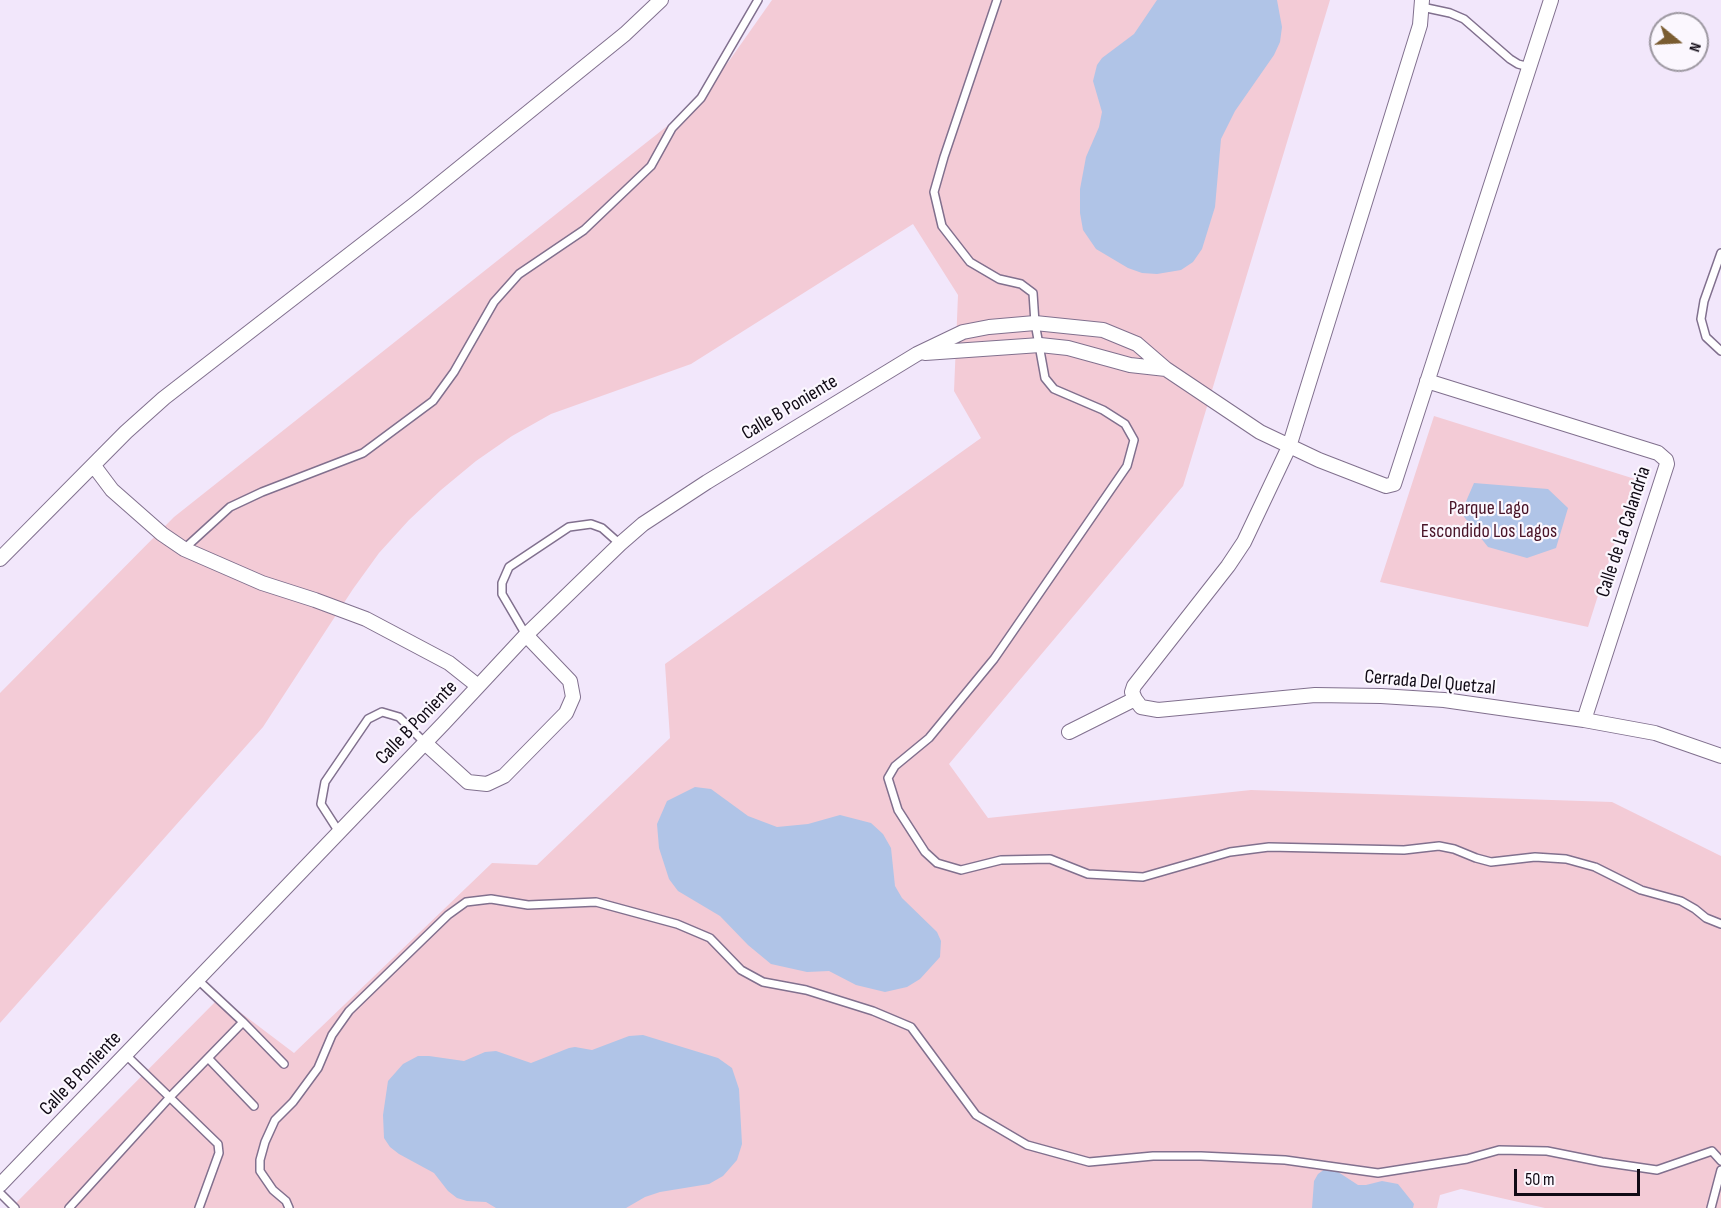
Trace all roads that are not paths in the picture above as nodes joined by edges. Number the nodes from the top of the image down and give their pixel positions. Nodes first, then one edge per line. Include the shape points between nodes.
1 (661, 0) edge
2 (758, 0) edge
3 (997, 0) edge
4 (1551, 0) edge
5 (1422, 4) edge
6 (1529, 68) junction
7 (1721, 253) edge
8 (1035, 324) junction
9 (1040, 345) junction
10 (1721, 351) edge
11 (917, 354) junction
12 (1166, 369) junction
13 (1427, 381) junction
14 (1289, 447) junction
15 (94, 466) junction
16 (620, 544) junction
17 (184, 549) junction
18 (0, 559) edge
19 (526, 634) junction
20 (478, 686) junction
21 (1135, 699) junction
22 (1584, 720) junction
23 (1069, 732) dead end
24 (425, 743) junction
25 (1721, 756) edge
26 (339, 832) junction
27 (1721, 924) edge
28 (197, 979) junction
29 (243, 1022) junction
30 (126, 1055) junction
31 (208, 1058) junction
32 (284, 1064) dead end
33 (171, 1097) junction
34 (254, 1106) dead end
35 (1721, 1161) edge
36 (1721, 1170) edge
37 (0, 1185) edge
38 (0, 1193) edge
39 (15, 1208) edge
40 (69, 1208) edge
41 (199, 1208) edge
42 (289, 1208) edge
43 (1711, 1208) edge

1 - 15 street via 625,34 416,203 164,398
2 - 17 lane via 701,98 672,128 651,166 584,230 519,274 494,302 434,401 363,453 230,507
3 - 8 lane via 934,192 942,226 970,262 1033,293
4 - 6 street
5 - 6 lane via 1464,19 1510,59
5 - 14 street via 1416,37
6 - 13 street
7 - 10 lane via 1701,319 1706,337
8 - 9 lane
8 - 11 street, Calle B Poniente via 963,332
8 - 12 street, Calle B Poniente via 1103,330 1137,344
9 - 11 street, Calle B Poniente
9 - 12 street, Calle B Poniente
9 - 27 lane via 1045,378 1054,389 1125,424 1134,440 1127,466 994,659 929,738 895,766 888,778 898,810 925,852 937,863 961,870 1001,860 1050,859 1088,874 1143,877 1230,852 1269,847 1404,850 1439,846 1491,862 1534,857 1566,859 1594,867 1641,890 1681,901
11 - 16 street, Calle B Poniente via 707,482
12 - 14 street
13 - 14 street via 1391,486
13 - 22 street, Calle de La Calandria via 1658,453 1666,460
14 - 21 street via 1244,542 1134,686
15 - 17 street via 112,490
15 - 18 street
16 - 19 street, Calle B Poniente
16 - 19 lane via 591,524 569,527 509,567 502,594
17 - 20 street via 262,583 366,619 449,663
19 - 20 street, Calle B Poniente
19 - 24 street via 570,681 573,697 566,713 504,776 487,784 468,782
20 - 24 street, Calle B Poniente
21 - 22 street, Cerrada Del Quetzal via 1141,707 1158,710 1315,695 1381,696 1444,700
21 - 23 street
22 - 25 street, Cerrada Del Quetzal via 1655,733
24 - 26 street, Calle B Poniente
24 - 26 lane via 399,717 382,712 368,719 325,782 321,804
26 - 28 street, Calle B Poniente
28 - 29 lane
28 - 30 street, Calle B Poniente
29 - 31 lane
29 - 32 lane
30 - 33 lane
30 - 37 street, Calle B Poniente
31 - 33 lane
31 - 34 lane
33 - 40 lane
33 - 41 lane via 218,1144 219,1153
35 - 42 lane via 1712,1151 1657,1170 1547,1150 1499,1150 1378,1173 1285,1160 1201,1156 1089,1162 1027,1145 976,1115 911,1027 806,990 763,982 741,970 710,938 677,924 597,902 528,905 491,899 466,902 448,915 349,1011 332,1035 318,1068 275,1120 265,1142 260,1172
36 - 43 lane
38 - 39 lane

